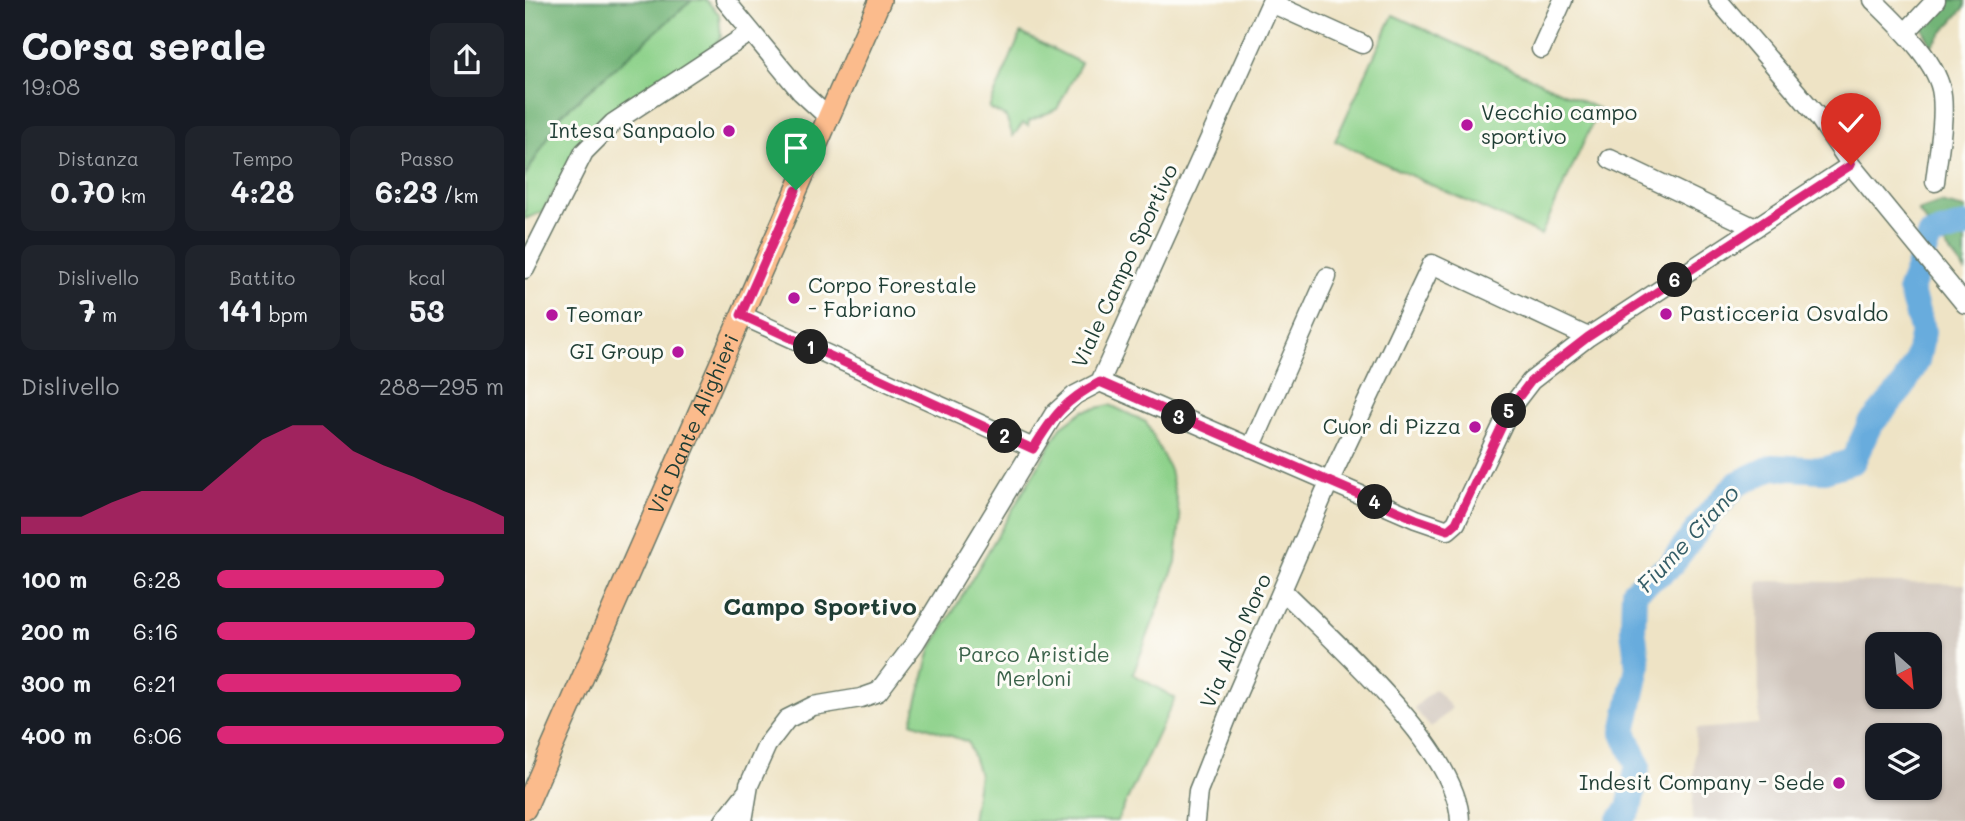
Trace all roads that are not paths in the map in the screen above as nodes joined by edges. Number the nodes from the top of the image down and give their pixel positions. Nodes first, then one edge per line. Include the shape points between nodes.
1 (725, 0) edge
2 (880, 0) edge
3 (1563, 0) edge
4 (1719, 0) edge
5 (1873, 0) edge
6 (1936, 0) edge
7 (1271, 2) edge
8 (751, 32) junction
9 (1906, 32) junction
10 (1362, 44) dead end
11 (1541, 49) dead end
12 (828, 117) junction
13 (1610, 159) dead end
14 (1851, 165) junction
15 (1935, 181) dead end
16 (1755, 228) junction
17 (525, 269) edge
18 (1327, 276) dead end
19 (1965, 304) edge
20 (741, 315) junction
21 (1588, 337) junction
22 (1100, 382) junction
23 (1251, 448) junction
24 (1033, 449) junction
25 (1329, 482) junction
26 (1283, 591) junction
27 (746, 793) junction
28 (525, 810) edge
29 (724, 821) edge
30 (743, 821) edge
31 (1195, 821) edge
32 (1460, 821) edge

1 - 8 street
2 - 12 main road, Via Dante Alighieri
3 - 11 street
4 - 14 street via 1819,118
5 - 9 street
6 - 9 street
7 - 10 street
7 - 22 street, Viale Campo Sportivo
8 - 12 street
8 - 17 street via 613,123 584,152
9 - 15 street via 1942,93
12 - 20 main road, Via Dante Alighieri
13 - 16 street
14 - 16 street
14 - 19 street
16 - 21 street
18 - 23 street
20 - 24 street
20 - 28 main road, Via Dante Alighieri
21 - 25 street via 1531,381 1511,407 1453,527 1442,529
21 - 25 street, Via Aldo Moro via 1432,264
22 - 23 street
22 - 24 street, Viale Campo Sportivo via 1075,395 1055,414
23 - 25 street
24 - 27 street, Viale Campo Sportivo via 915,643 878,692 813,706 787,719 767,745
25 - 26 street, Via Aldo Moro
26 - 31 street, Via Aldo Moro via 1198,791
26 - 32 street via 1381,690 1440,761 1460,803
27 - 29 street, Viale Campo Sportivo
27 - 30 street, Viale Campo Sportivo

